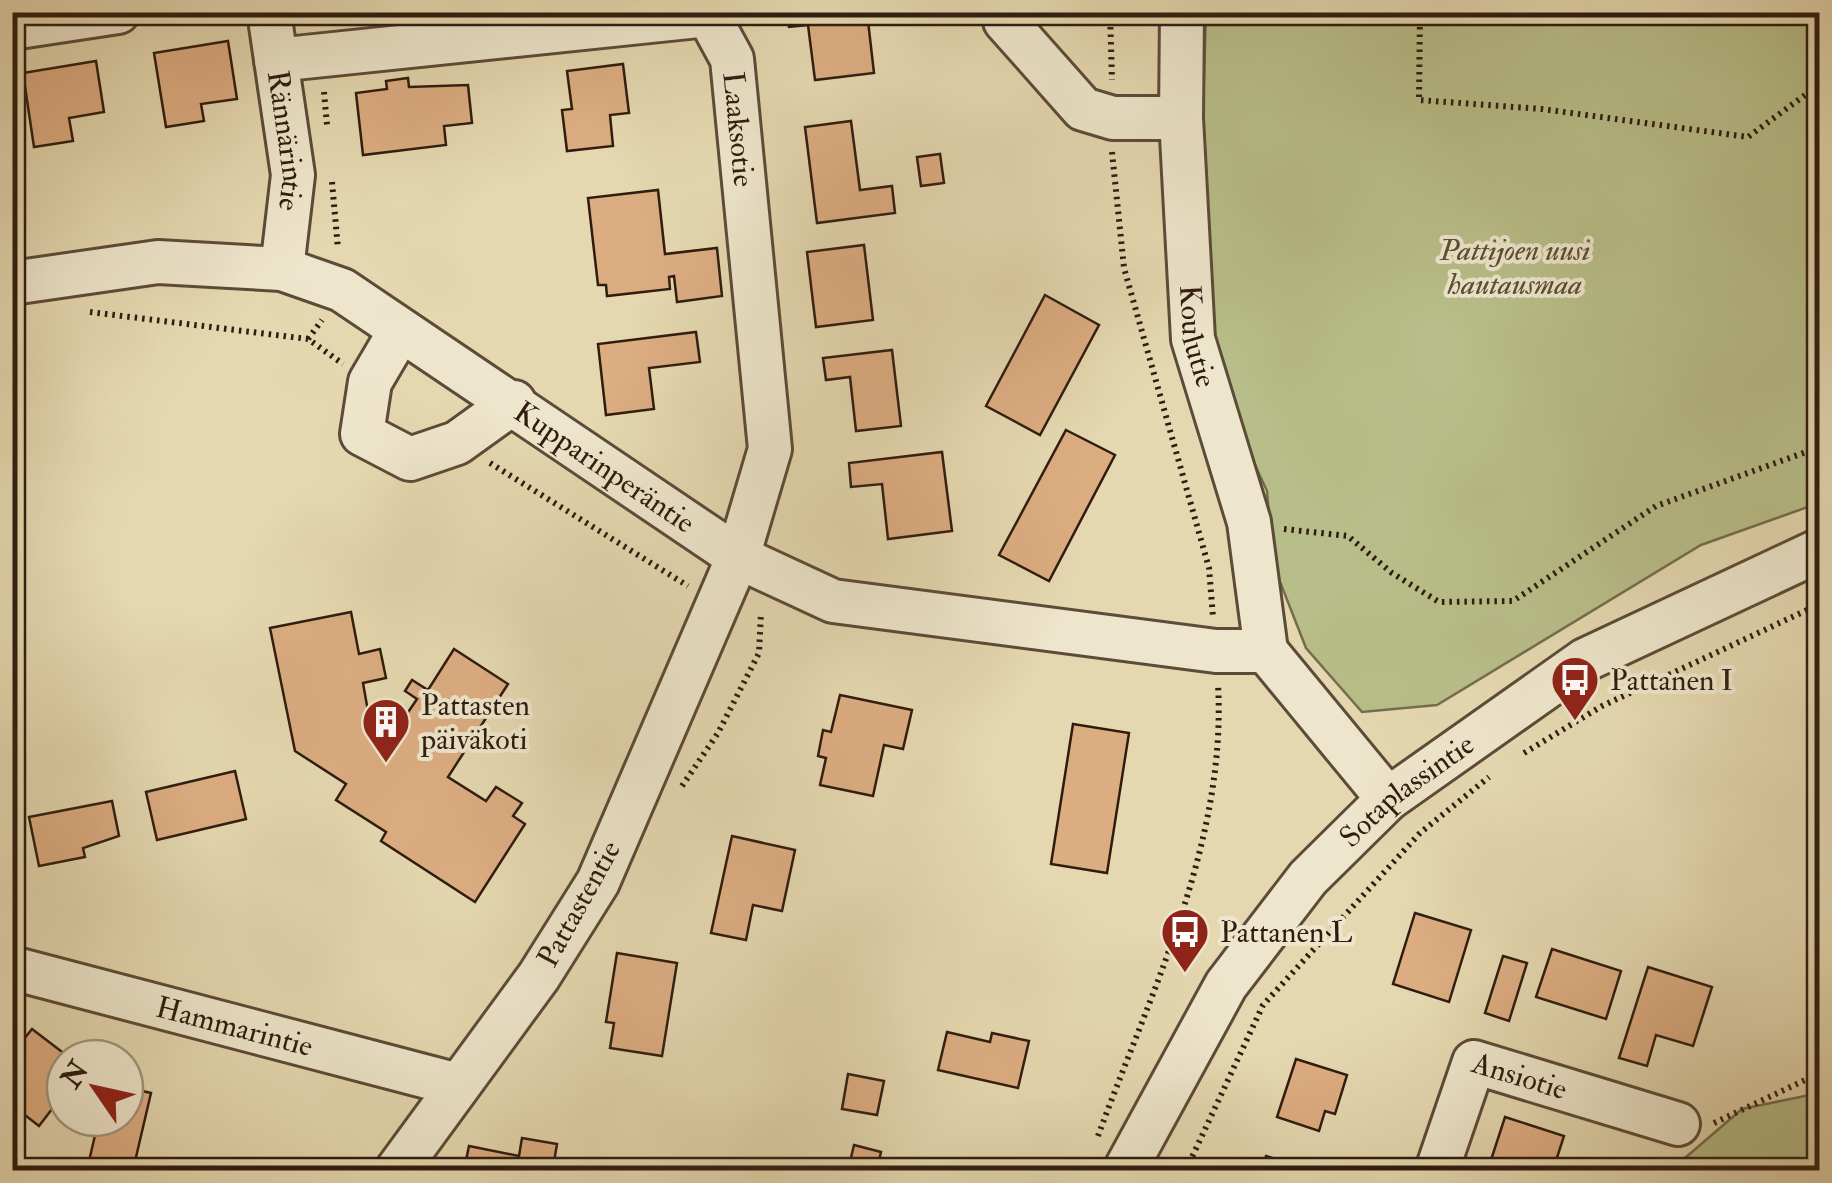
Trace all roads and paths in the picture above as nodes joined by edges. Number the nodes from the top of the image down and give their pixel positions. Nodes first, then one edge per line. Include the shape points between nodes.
1 (118, 12) edge
2 (270, 12) edge
3 (1005, 12) edge
4 (1110, 12) edge
5 (1182, 12) edge
6 (1420, 12) edge
7 (12, 28) edge
8 (276, 60) junction
9 (1820, 84) edge
10 (1113, 118) junction
11 (1181, 118) junction
12 (282, 269) junction
13 (12, 283) edge
14 (400, 331) junction
15 (514, 402) junction
16 (1820, 447) edge
17 (1249, 522) junction
18 (1820, 550) edge
19 (738, 557) junction
20 (1820, 604) edge
21 (1216, 650) junction
22 (1266, 652) junction
23 (1520, 755) dead end
24 (1492, 775) dead end
25 (1388, 799) junction
26 (1168, 946) junction
27 (1193, 958) dead end
28 (12, 968) edge
29 (1820, 1073) edge
30 (458, 1085) junction
31 (1678, 1124) joint
32 (1108, 1161) edge
33 (397, 1170) edge
34 (1186, 1170) edge
35 (1437, 1170) edge

1 - 7 street
2 - 8 street, Rännärintie
3 - 10 street via 1005,20 1083,108
4 - 10 path
5 - 11 street, Koulutie
6 - 9 path via 1419,100 1542,108 1748,137
8 - 12 street, Rännärintie via 293,176
8 - 19 street, Laaksotie via 708,15 732,59 770,449
10 - 11 street
10 - 21 path via 1111,175 1124,268 1208,568
11 - 17 street, Koulutie via 1193,339
12 - 13 street, Kupparinperäntie via 158,262
12 - 14 street, Kupparinperäntie via 342,290
14 - 15 street, Kupparinperäntie
14 - 15 street via 370,382 362,434 410,458 457,443
15 - 19 street, Kupparinperäntie
16 - 17 path via 1656,506 1513,602 1439,602 1348,536
17 - 22 street, Koulutie
18 - 25 street, Sotaplassintie via 1585,660
19 - 21 street, Kupparinperäntie via 832,601
19 - 30 street, Pattastentie via 598,882
20 - 23 path via 1602,706
21 - 22 street, Kupparinperäntie
21 - 26 path via 1220,745 1207,835
22 - 25 street
24 - 34 path via 1420,833 1264,1004
25 - 32 street, Sotaplassintie via 1308,878 1226,985
26 - 27 path
26 - 32 path
28 - 30 street, Hammarintie
29 - 31 path via 1727,1119
30 - 33 street, Pattastentie
31 - 35 street, Ansiotie via 1474,1062

